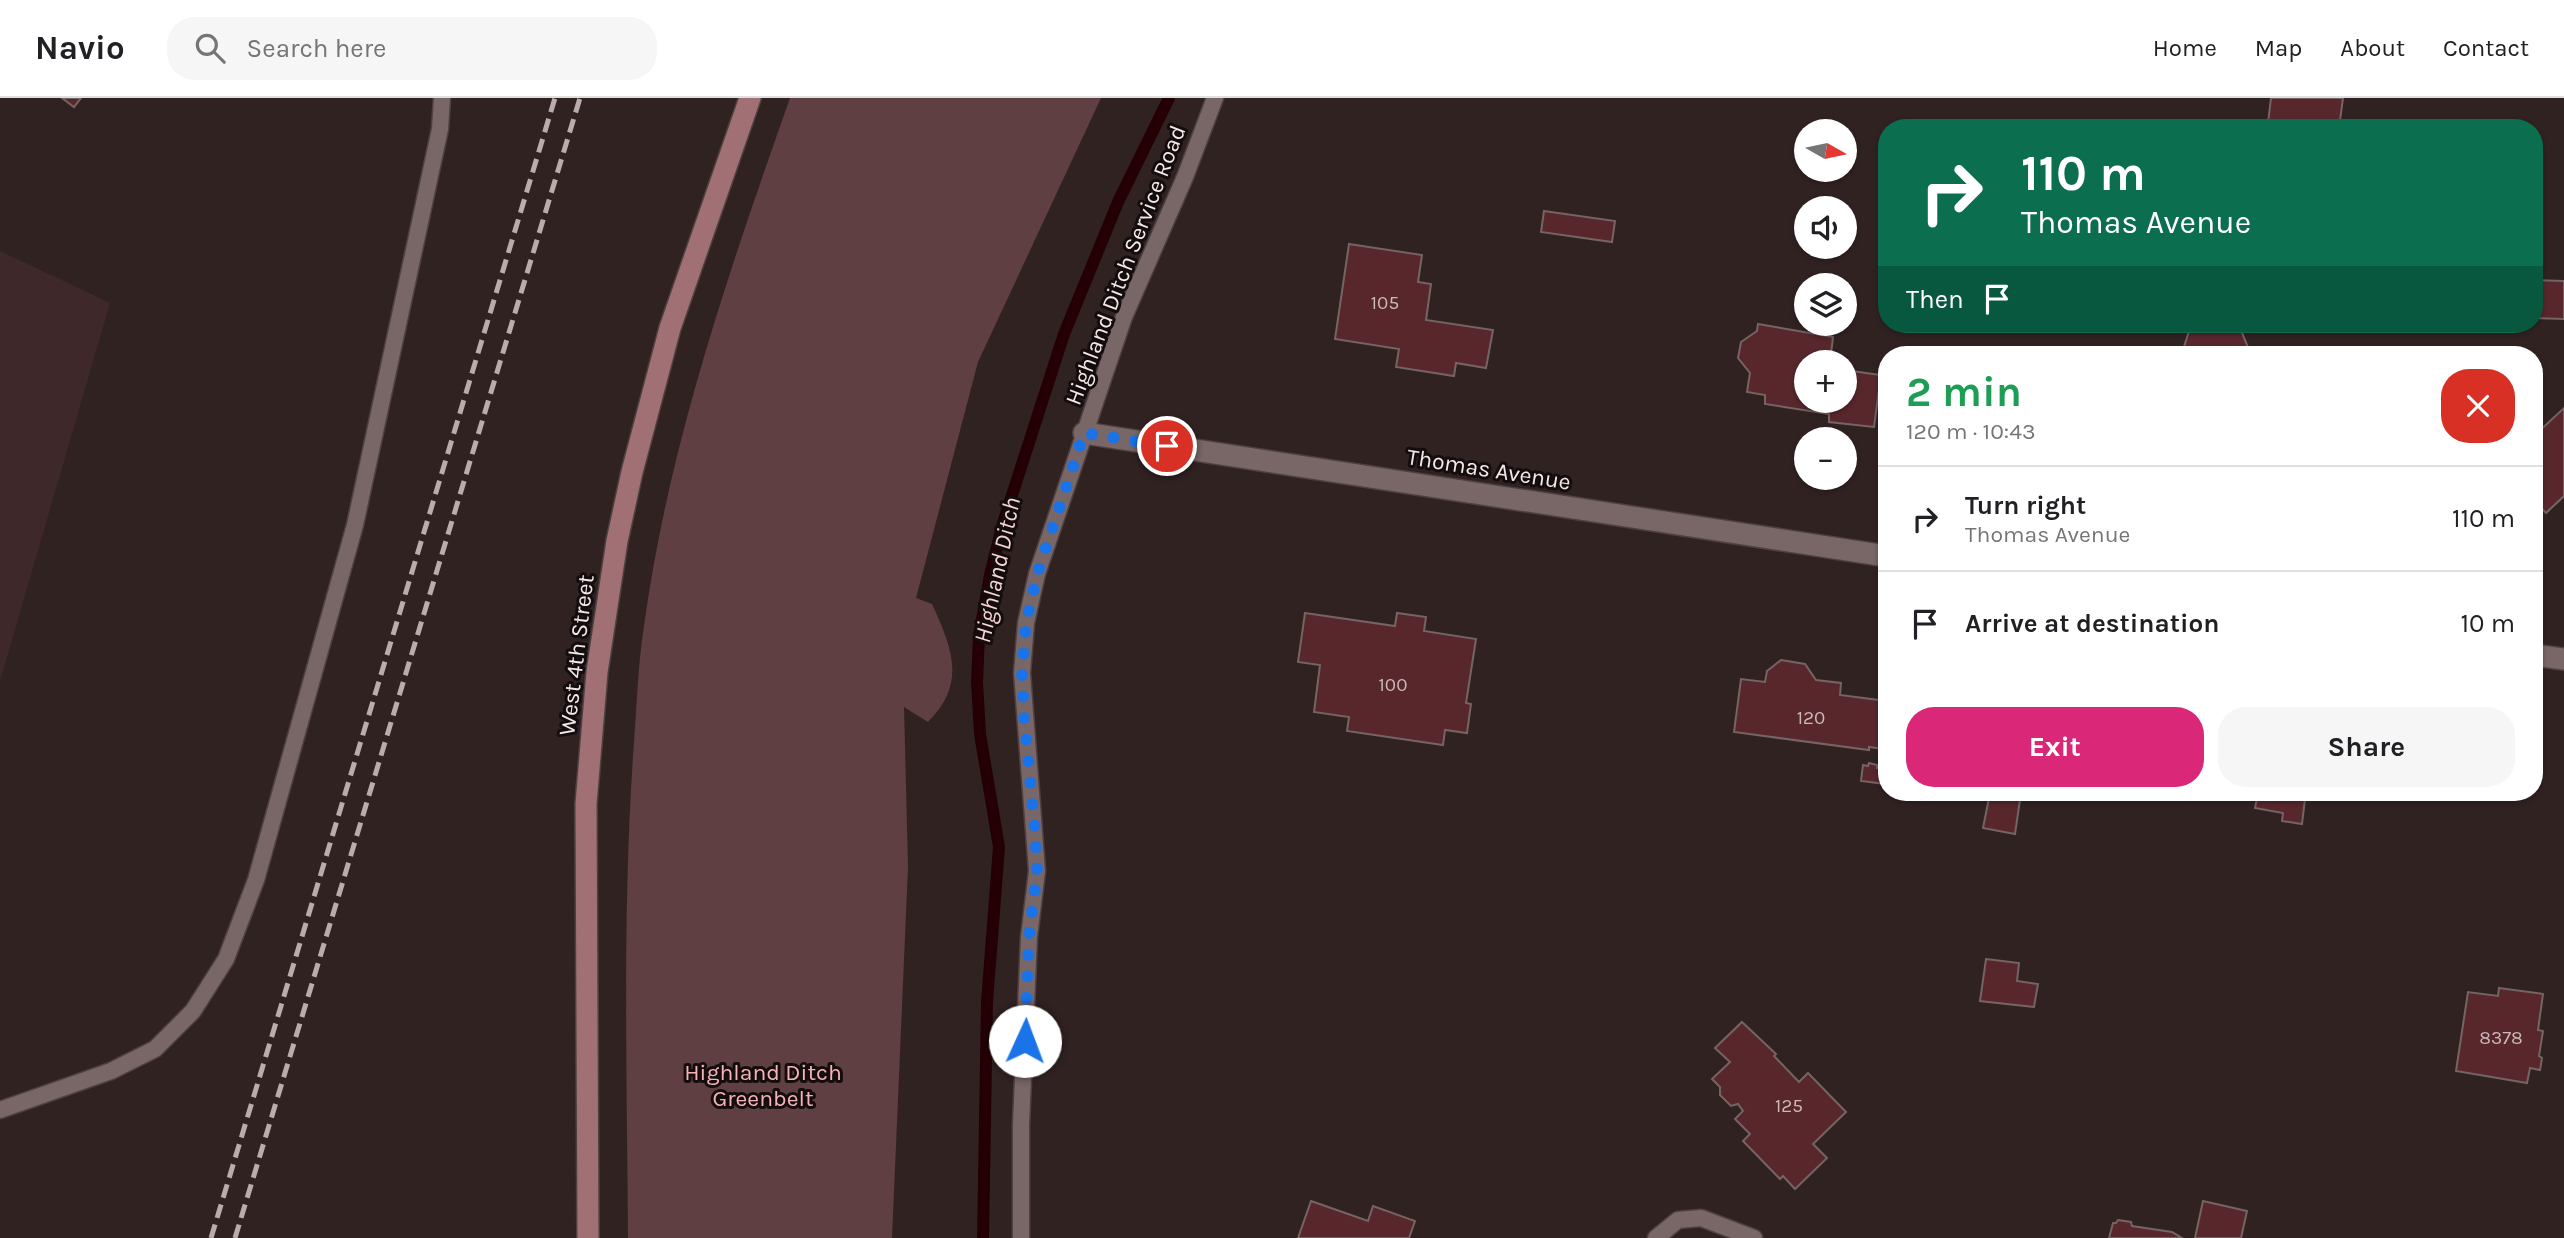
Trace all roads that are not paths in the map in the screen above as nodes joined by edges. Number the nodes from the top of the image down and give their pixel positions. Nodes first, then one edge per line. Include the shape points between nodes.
1 (442, 98) edge
2 (750, 98) edge
3 (1215, 98) edge
4 (1084, 433) junction
5 (1878, 555) edge
6 (2543, 656) edge
7 (2564, 659) edge
8 (0, 1110) edge
9 (588, 1238) edge
10 (1021, 1238) edge
11 (1656, 1238) edge
12 (1754, 1238) edge

1 - 8 lane via 440,129 355,525 256,880 226,959 193,1011 155,1049 111,1071
2 - 9 main road, West 4th Street via 656,380 617,541 597,672 586,804
3 - 4 lane, Highland Ditch Service Road via 1124,317
4 - 5 street, Thomas Avenue
4 - 10 lane, Highland Ditch Service Road via 1037,575 1026,623 1022,673 1037,871 1029,937
6 - 7 street
11 - 12 lane via 1678,1220 1701,1218

